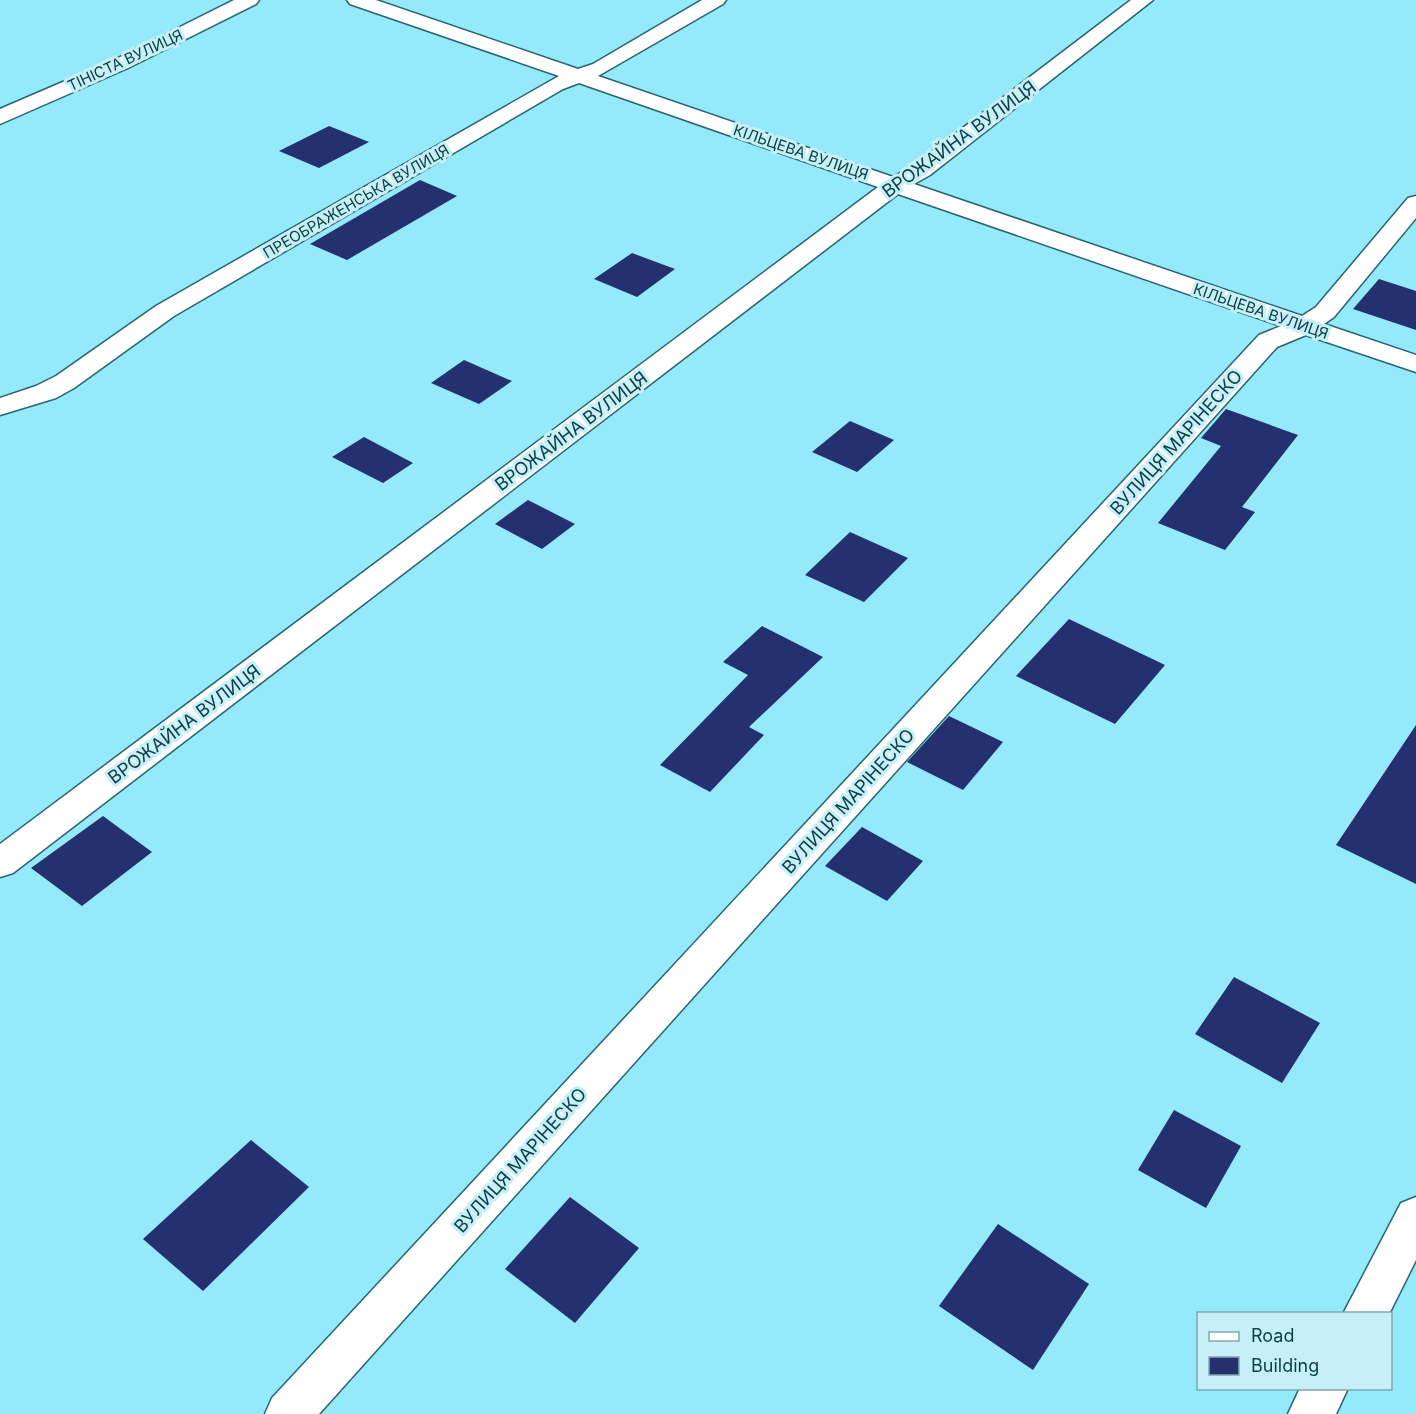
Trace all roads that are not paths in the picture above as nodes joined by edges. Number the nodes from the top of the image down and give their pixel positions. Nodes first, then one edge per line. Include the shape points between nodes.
1 (249, 0) edge
2 (357, 0) edge
3 (716, 0) edge
4 (1143, 0) edge
5 (582, 76) junction
6 (0, 117) edge
7 (895, 185) junction
8 (1416, 203) edge
9 (1304, 326) junction
10 (1416, 364) edge
11 (0, 407) edge
12 (0, 863) edge
13 (1416, 1217) edge
14 (1366, 1312) edge
15 (1324, 1390) edge
16 (288, 1414) edge
17 (1311, 1414) edge

1 - 6 street, ТІНІСТА ВУЛИЦЯ via 121,64
2 - 5 street, КІЛЬЦЕВА ВУЛИЦЯ
3 - 5 street, ПРЕОБРАЖЕНСЬКА ВУЛИЦЯ
4 - 7 street, ВРОЖАЙНА ВУЛИЦЯ via 922,170
5 - 7 street, КІЛЬЦЕВА ВУЛИЦЯ
5 - 11 street, ПРЕОБРАЖЕНСЬКА ВУЛИЦЯ via 556,85 165,311 65,382
7 - 9 street, КІЛЬЦЕВА ВУЛИЦЯ
7 - 12 street, ВРОЖАЙНА ВУЛИЦЯ
8 - 9 street, ВУЛИЦЯ МАРІНЕСКО via 1325,312
9 - 10 street, КІЛЬЦЕВА ВУЛИЦЯ
9 - 16 street, ВУЛИЦЯ МАРІНЕСКО via 1268,341
13 - 14 street
15 - 17 street

